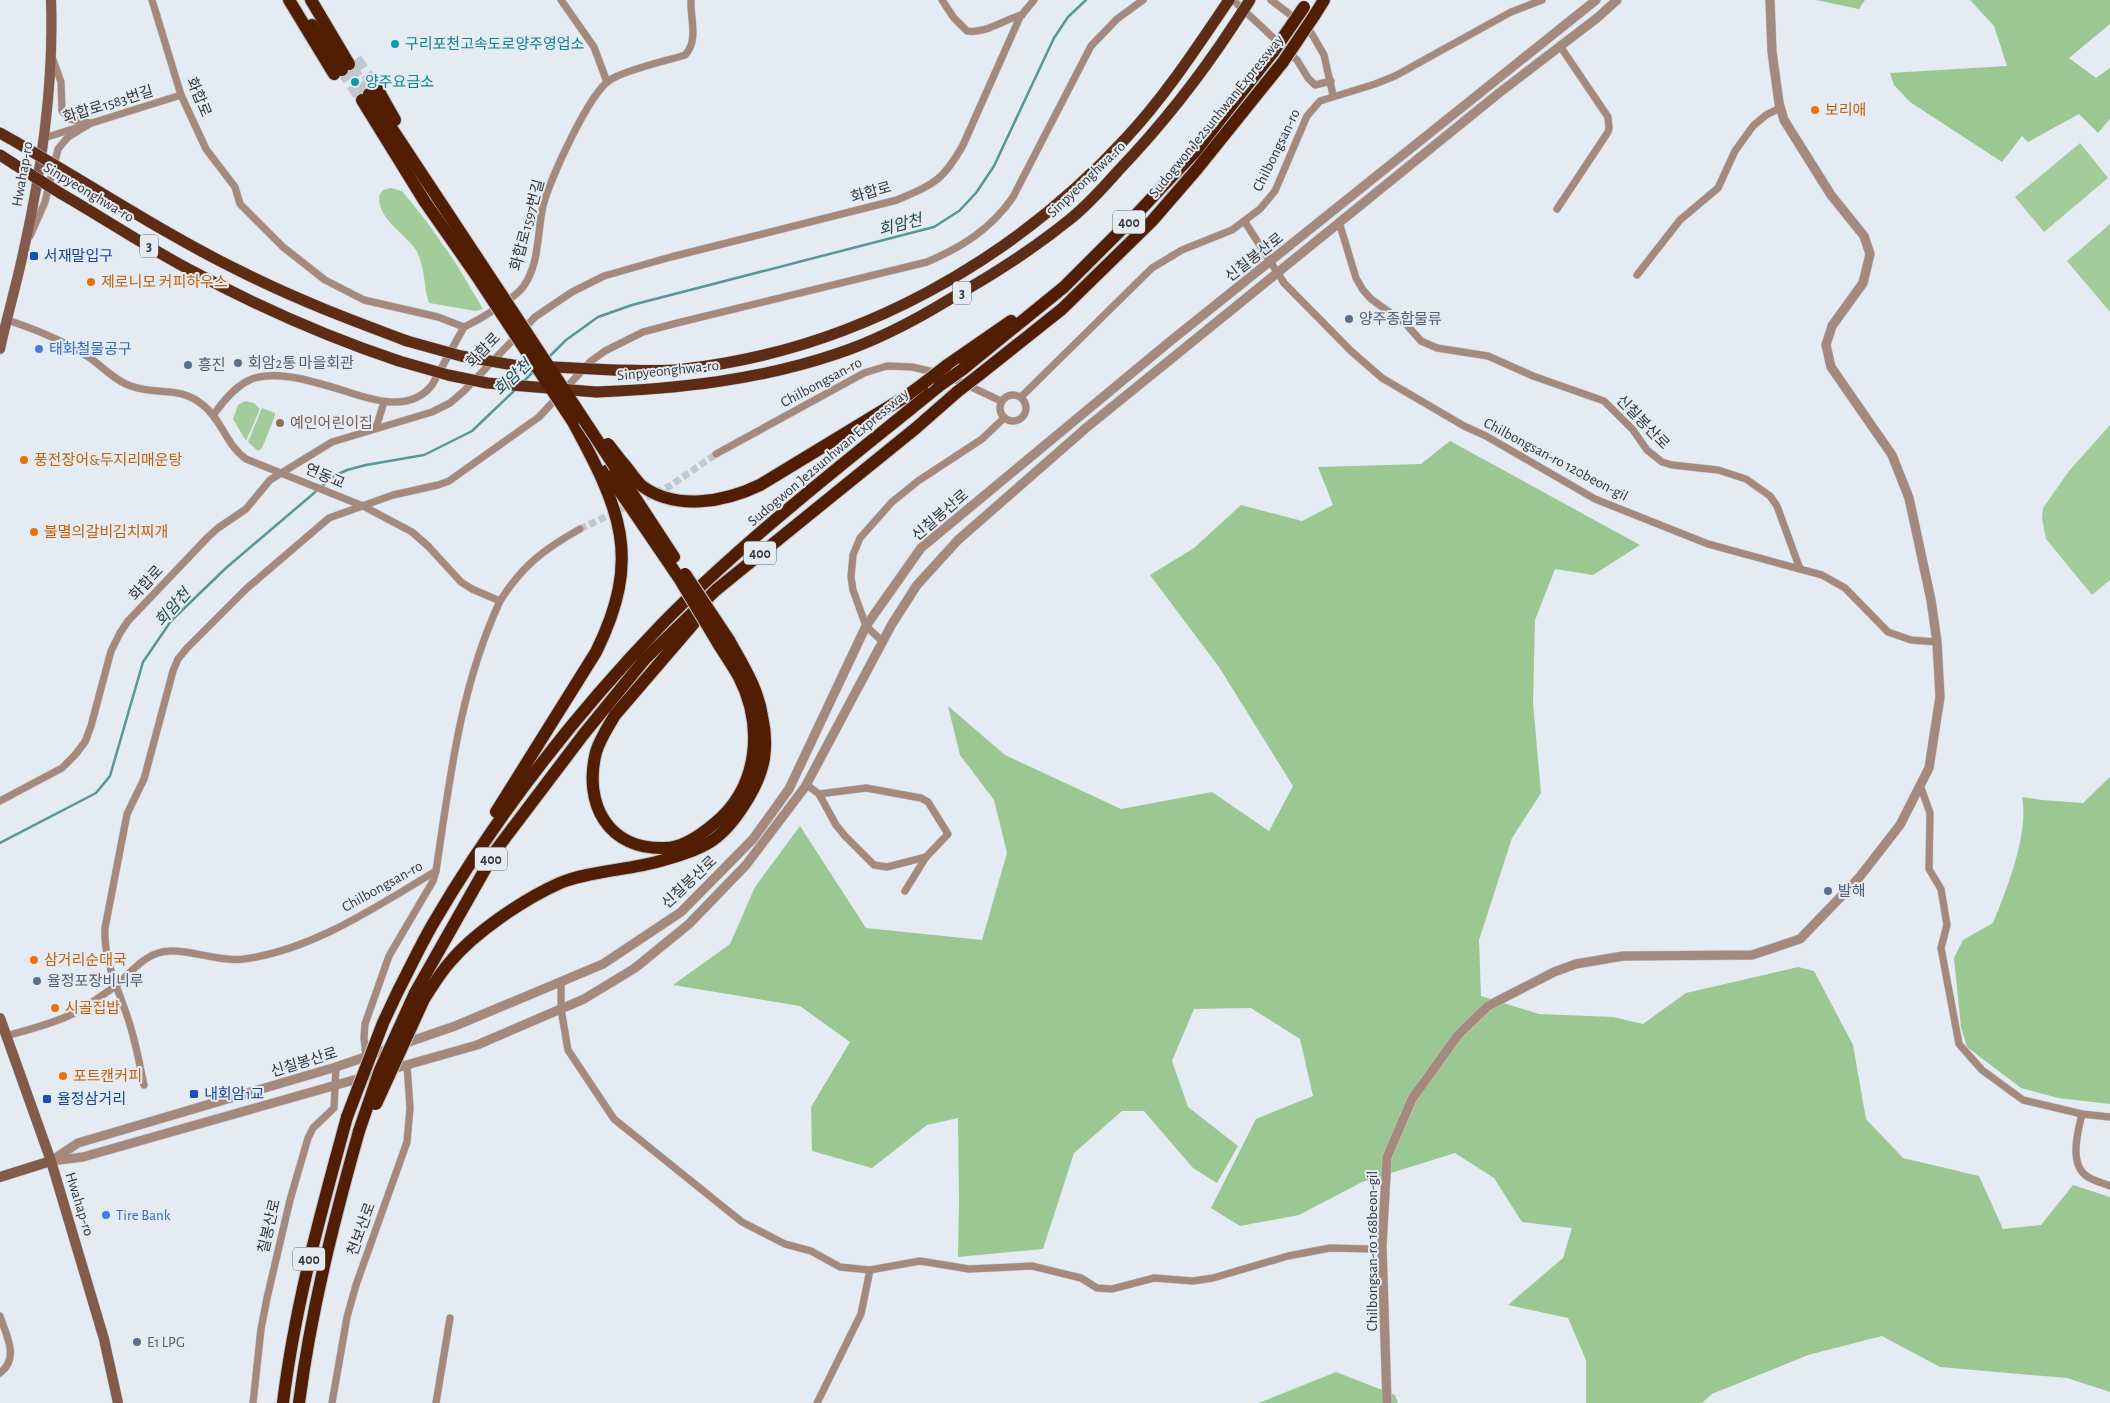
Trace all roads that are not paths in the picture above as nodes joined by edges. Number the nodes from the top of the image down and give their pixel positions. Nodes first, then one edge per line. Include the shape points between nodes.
1 (51, 0) edge
2 (152, 0) edge
3 (288, 0) edge
4 (295, 0) edge
5 (311, 0) edge
6 (319, 0) edge
7 (561, 0) edge
8 (691, 0) edge
9 (942, 0) edge
10 (1034, 0) edge
11 (1143, 0) edge
12 (1228, 0) edge
13 (1233, 0) edge
14 (1250, 0) edge
15 (1271, 0) edge
16 (1324, 0) edge
17 (1542, 0) edge
18 (1596, 0) edge
19 (1616, 0) edge
20 (1770, 0) edge
21 (1306, 3) edge
22 (1022, 15) junction
23 (1560, 46) junction
24 (51, 53) junction
25 (345, 67) junction
26 (1331, 81) junction
27 (607, 82) junction
28 (180, 95) junction
29 (1334, 95) junction
30 (1780, 108) junction
31 (92, 123) junction
32 (0, 133) edge
33 (44, 138) junction
34 (5, 158) edge
35 (1557, 209) dead end
36 (1245, 222) junction
37 (1339, 222) junction
38 (24, 249) junction
39 (1270, 262) junction
40 (478, 268) junction
41 (1277, 272) junction
42 (1637, 275) dead end
43 (1064, 287) junction
44 (6, 320) junction
45 (464, 327) junction
46 (0, 350) edge
47 (1021, 397) junction
48 (1002, 401) junction
49 (384, 402) junction
50 (214, 414) junction
51 (1004, 418) junction
52 (376, 428) junction
53 (716, 454) tunnel mouth
54 (611, 469) junction
55 (282, 472) junction
56 (363, 506) junction
57 (580, 529) tunnel mouth
58 (743, 567) junction
59 (1800, 569) junction
60 (500, 601) junction
61 (866, 626) junction
62 (724, 642) junction
63 (883, 642) junction
64 (1937, 642) junction
65 (806, 785) junction
66 (1920, 785) junction
67 (819, 794) junction
68 (0, 801) edge
69 (926, 857) junction
70 (436, 871) junction
71 (905, 891) dead end
72 (434, 923) junction
73 (561, 982) junction
74 (114, 986) junction
75 (419, 996) junction
76 (561, 1009) junction
77 (0, 1018) edge
78 (6, 1036) junction
79 (366, 1057) junction
80 (407, 1066) junction
81 (336, 1067) junction
82 (144, 1084) dead end
83 (336, 1086) junction
84 (2082, 1114) junction
85 (2110, 1117) edge
86 (51, 1160) junction
87 (0, 1176) edge
88 (2110, 1186) edge
89 (1382, 1246) junction
90 (870, 1270) junction
91 (0, 1316) edge
92 (450, 1318) dead end
93 (0, 1373) edge
94 (118, 1403) edge
95 (253, 1403) edge
96 (283, 1403) edge
97 (300, 1403) edge
98 (332, 1403) edge
99 (436, 1403) edge
100 (817, 1403) edge
101 (1387, 1403) edge

1 - 24 main road, Hwahap-ro
2 - 28 street, 화합로
3 - 25 highway
4 - 25 highway
5 - 25 highway
6 - 25 highway
7 - 27 street via 594,47
8 - 27 street via 693,38 685,55
9 - 22 street via 967,31 986,29
10 - 22 street, 화합로
11 - 56 street via 1117,19 1091,46 1012,197 998,216 970,240 927,262 677,323 625,339 591,361 539,417 449,481 393,494
12 - 32 highway, Sinpyeonghwa-ro / 3, bridge via 1190,59 1158,100 1096,169 1004,247 958,276 861,324 738,361 683,369 613,370 513,365 461,356 407,341 243,273 198,250
13 - 26 street via 1297,60 1316,85
14 - 34 highway, Sinpyeonghwa-ro / 3, bridge via 1201,75 1168,116 1070,220 973,286 924,315 868,342 766,372 701,384 596,392 487,383 399,361 295,323 193,272
15 - 26 street via 1309,29 1324,55
16 - 58 highway, Sudogwon Je2sunhwan Expressway / 400, bridge via 1283,62 1197,170 1152,221 1062,309
17 - 29 street, Chilbongsan-ro via 1512,12 1395,76
18 - 39 street, 신칠봉산로
19 - 23 street, 신칠봉산로
20 - 30 street, Chilbongsan-ro 168beon-gil via 1772,52
21 - 43 highway, Sudogwon Je2sunhwan Expressway / 400, bridge via 1273,52 1194,153
22 - 52 street, 화합로 via 963,145 943,176 925,188 897,200 604,276 572,292 535,317 450,402 432,412
23 - 35 street via 1610,123 1608,132
23 - 37 street, 신칠봉산로
24 - 31 street via 61,82 62,111 70,120
24 - 33 main road, Hwahap-ro
26 - 29 street
27 - 45 street, 화합로1597번길 via 582,118 559,164 543,206 534,263 523,288 481,320
28 - 31 street, 화합로1583번길
28 - 45 street, 화합로 via 206,149 235,187 240,204 283,246 325,280 364,300 438,317
29 - 36 street, Chilbongsan-ro via 1311,109 1275,191
30 - 42 street via 1753,126 1735,151 1718,188 1680,220
30 - 64 street, Chilbongsan-ro 168beon-gil via 1787,127 1831,195 1864,236 1870,254 1863,283 1832,326 1826,344 1831,367 1892,455 1909,498
31 - 33 street, 화합로1583번길
31 - 38 street via 68,137 58,149 45,202
33 - 38 main road, Hwahap-ro
36 - 39 street, Chilbongsan-ro 120beon-gil
36 - 47 street, Chilbongsan-ro via 1182,250 1152,268
37 - 41 street, 신칠봉산로
37 - 59 street, 신칠봉산로 via 1356,278 1363,290 1406,324 1421,342 1437,348 1488,356 1604,401 1633,430 1647,450 1662,462 1718,470 1746,479 1770,496 1777,506
38 - 44 main road, Hwahap-ro
39 - 41 street, Chilbongsan-ro 120beon-gil
39 - 61 street, 신칠봉산로 via 1168,342 921,548
40 - 40 highway via 425,202 365,96 449,216
40 - 54 highway, bridge via 561,385
40 - 54 highway, bridge via 574,422
41 - 59 street, Chilbongsan-ro 120beon-gil via 1284,283 1368,367 1464,426 1622,511 1708,544
41 - 63 street, 신칠봉산로 via 1086,428 958,540 917,585
43 - 54 highway, bridge via 905,397 741,494 707,501 663,497
43 - 72 highway, Sudogwon Je2sunhwan Expressway / 400, bridge via 783,512 665,622 551,749 480,849
44 - 46 main road, Hwahap-ro
44 - 50 street via 40,331 72,347 127,385 186,394
45 - 49 street via 428,391 411,400
47 - 48 street via 1013,394
47 - 51 street via 1026,405 1023,417 1016,421
48 - 51 street via 1000,410
48 - 53 street, Chilbongsan-ro via 944,374 887,366 864,373
49 - 50 street via 302,379 259,376 229,393
49 - 52 street
50 - 55 street via 240,454 253,463
51 - 61 street via 982,439 892,502 860,538 853,554 850,577
52 - 55 street, 화합로 via 332,442
54 - 62 highway, bridge
54 - 72 highway via 622,547 614,608 606,631 579,681 471,849
55 - 56 street, 연동교
55 - 68 street, 화합로 via 270,480 246,509 208,537 128,621 111,651 91,726 75,755 62,768
56 - 60 street via 412,532 462,582
56 - 74 street via 328,518 246,589 178,659 144,779 127,814 105,928 104,945
57 - 60 street, Chilbongsan-ro via 532,561
58 - 62 highway via 615,715 596,751 593,799 612,831 634,843 672,848 692,839 726,814 746,784 755,748 754,724 740,678
58 - 75 highway, Sudogwon Je2sunhwan Expressway / 400 via 646,659 582,735 496,850
59 - 64 street, Chilbongsan-ro 120beon-gil via 1822,575 1845,588 1888,632 1911,640
60 - 70 street, Chilbongsan-ro via 481,646 461,712
61 - 63 street
61 - 73 street, 신칠봉산로 via 789,789 753,839 680,912 603,964
62 - 75 highway via 752,682 762,715 764,739 764,758 754,785 740,811 725,829 711,842 691,851 632,868 561,882 513,908 467,944
63 - 65 street, 신칠봉산로
64 - 66 street, Chilbongsan-ro 168beon-gil via 1940,698 1929,768
65 - 67 street
65 - 76 street, 신칠봉산로 via 746,865 689,924 635,968
66 - 84 street via 1930,813 1929,869 1941,890 1947,925 1941,948 1958,1044 1982,1070 2023,1100
66 - 89 street, Chilbongsan-ro 168beon-gil via 1900,825 1864,872 1800,939 1752,955 1623,956 1576,964 1488,1006 1458,1035 1412,1099 1386,1157
67 - 69 street via 836,825 874,865 887,867
67 - 69 street via 866,788 924,800 948,834
69 - 71 street
70 - 74 street, Chilbongsan-ro via 364,913 283,951 265,957 230,961 159,952
70 - 79 street via 389,956 365,1024
72 - 96 highway, Sudogwon Je2sunhwan Expressway / 400, bridge via 383,1023 347,1117 301,1295
73 - 76 street
73 - 79 street, 신칠봉산로 via 455,1026
74 - 78 street via 59,1020
74 - 82 street via 132,1032
75 - 97 highway, 400, bridge via 363,1126 356,1162 338,1203 305,1358
76 - 80 street, 신칠봉산로 via 477,1045
76 - 90 street via 568,1050 614,1119 742,1222 840,1267
77 - 78 main road, Hwahap-ro
78 - 86 main road, Hwahap-ro
79 - 81 street, 신칠봉산로
80 - 83 street, 신칠봉산로
80 - 98 street, 천보산로 via 410,1108 407,1142 356,1285
81 - 83 street, 칠봉산로
81 - 86 street, 신칠봉산로 via 78,1143
83 - 86 street, 신칠봉산로 via 83,1158
83 - 95 street, 칠봉산로 via 334,1108 313,1128 308,1138 290,1200 261,1329
84 - 85 street
84 - 88 street via 2076,1140 2081,1169 2086,1176
86 - 87 main road
86 - 94 main road, Hwahap-ro via 104,1339
89 - 90 street via 1370,1249 1330,1248 1288,1256 1213,1278 1193,1281 1154,1278 1112,1289 1096,1288 1081,1278 1032,1266 969,1269 920,1262
89 - 101 street, Chilbongsan-ro 168beon-gil
90 - 100 street via 861,1314
91 - 93 street via 11,1350 11,1360
92 - 99 street

